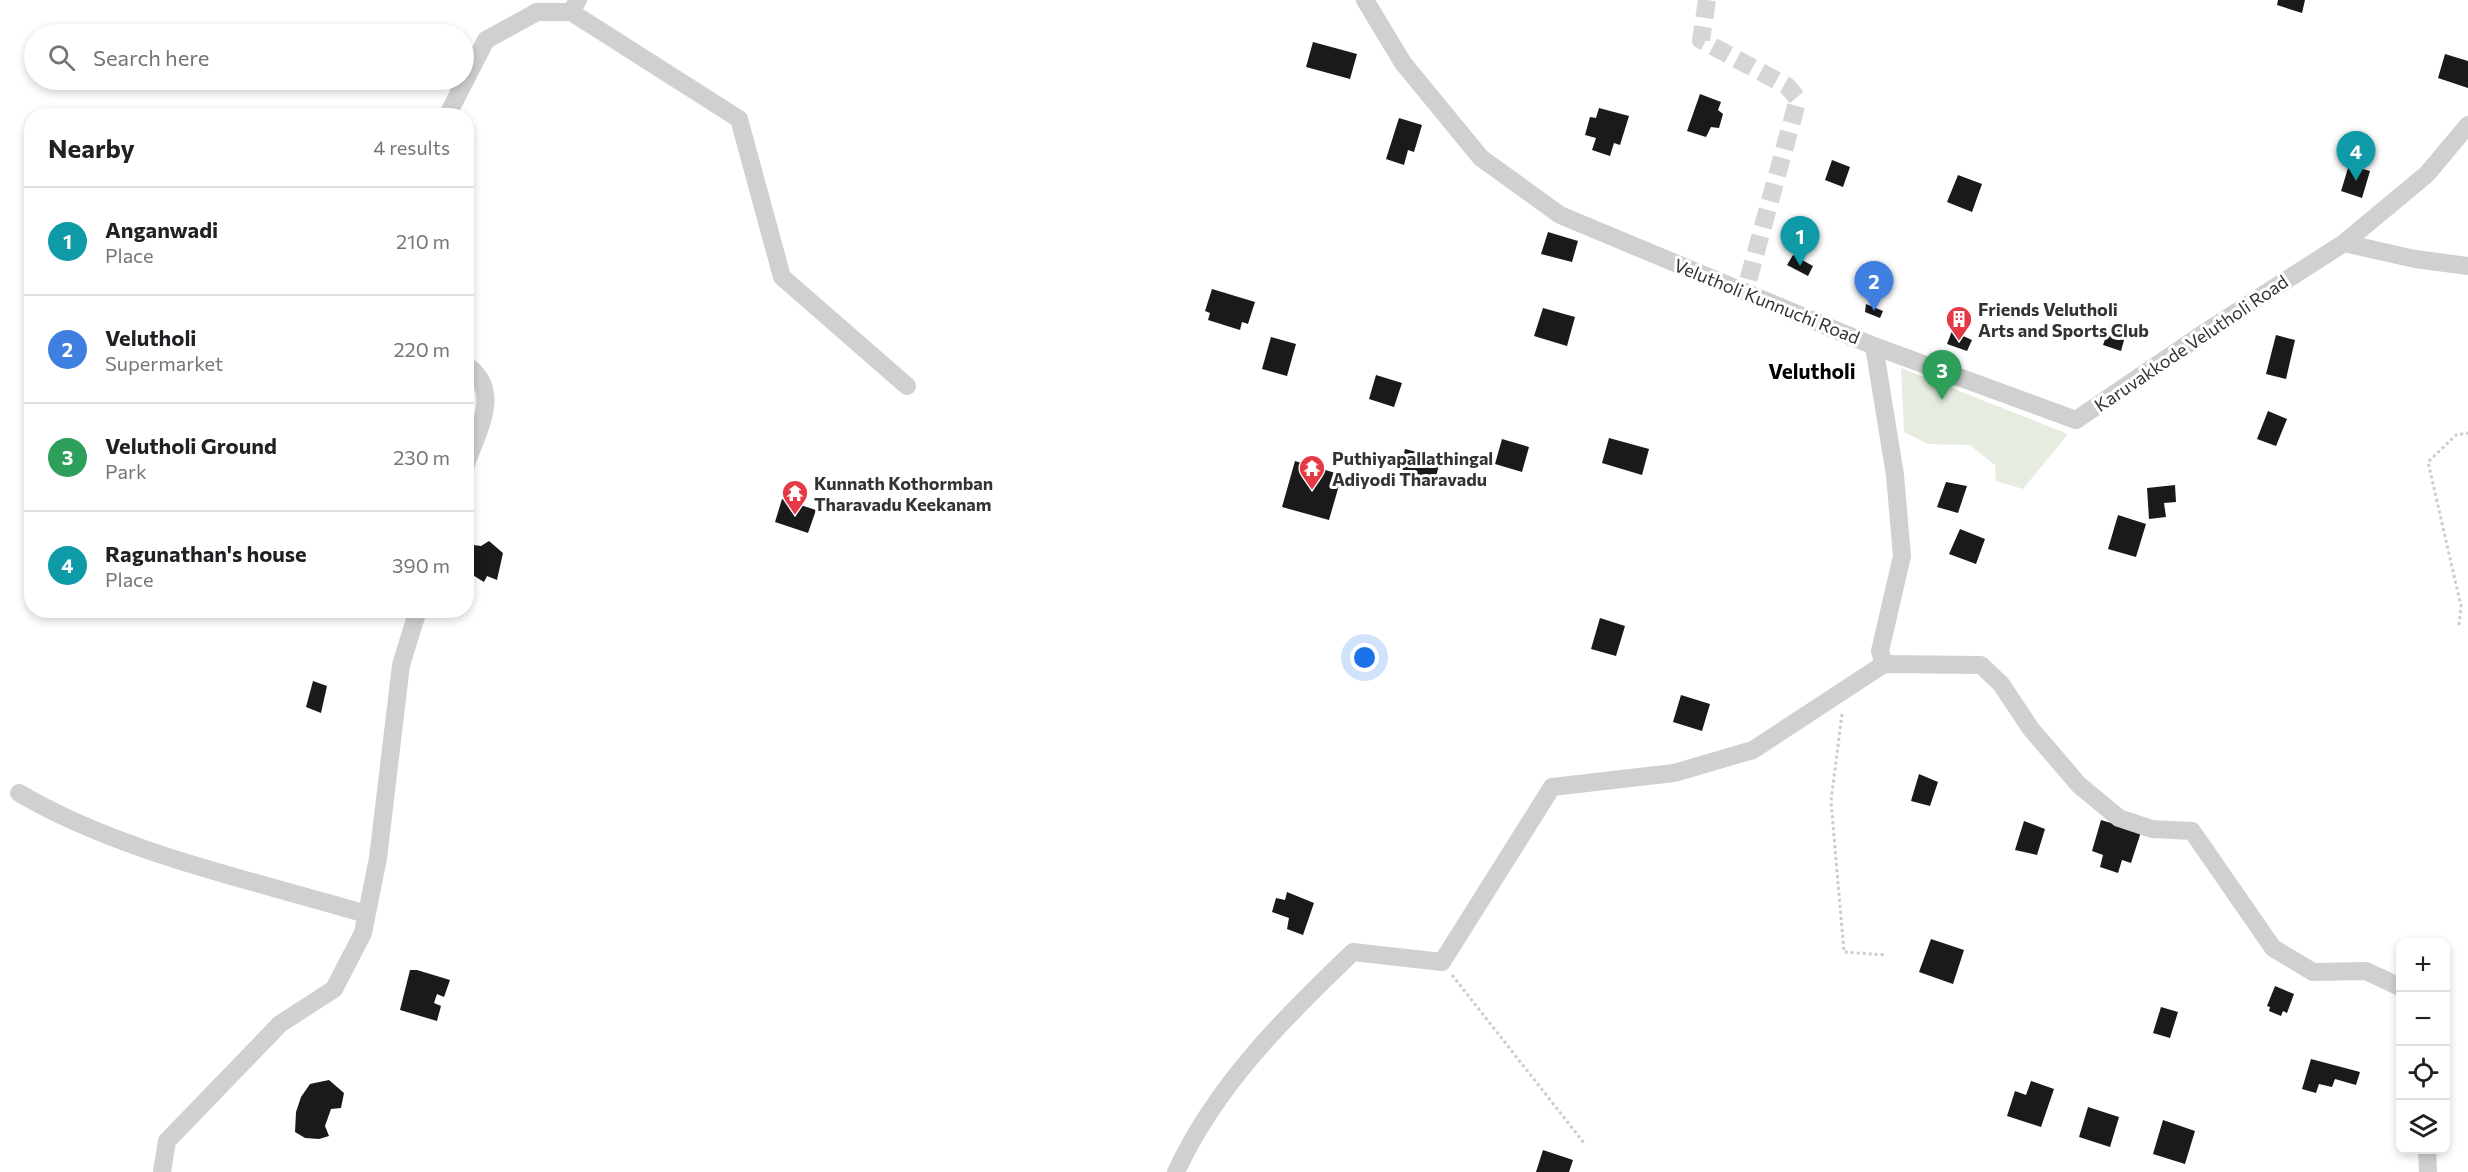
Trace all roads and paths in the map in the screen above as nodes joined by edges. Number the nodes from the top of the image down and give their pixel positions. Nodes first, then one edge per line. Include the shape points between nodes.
1 (1365, 0) edge
2 (574, 6) edge
3 (474, 63) edge
4 (460, 90) edge
5 (451, 108) edge
6 (2468, 125) edge
7 (2344, 243) junction
8 (2468, 266) edge
9 (1874, 345) junction
10 (474, 371) edge
11 (907, 386) dead end
12 (2468, 433) edge
13 (474, 441) edge
14 (416, 618) edge
15 (2459, 625) dead end
16 (1884, 664) junction
17 (1844, 691) junction
18 (19, 793) dead end
19 (366, 914) junction
20 (1886, 955) dead end
21 (1442, 962) junction
22 (2396, 985) edge
23 (1584, 1143) dead end
24 (2427, 1154) edge
25 (162, 1172) edge
26 (1176, 1172) edge
27 (2428, 1172) edge

1 - 9 street, Velutholi Kunnuchi Road via 1403,63 1481,158 1560,215
2 - 3 street via 537,12 486,40
2 - 11 street via 739,119 782,277
4 - 5 street
6 - 7 street, Karuvakkode Velutholi Road via 2427,174
7 - 8 street
7 - 9 street, Karuvakkode Velutholi Road via 2076,420
9 - 16 street, Velutholi Kunnuchi Road via 1895,476 1902,556 1880,651
10 - 13 street via 479,374 488,401
12 - 15 path via 2456,435 2428,462 2461,606
14 - 19 street via 401,665 378,858
16 - 17 street
16 - 22 street via 1981,665 2001,684 2031,729 2079,785 2119,818 2152,829 2192,831 2273,948 2313,972 2366,971
17 - 20 path via 1832,801 1844,952
17 - 21 street via 1752,750 1674,773 1552,788
18 - 19 street via 53,813 119,841
19 - 25 street via 363,933 334,988 280,1024 167,1141
21 - 23 path
21 - 26 street via 1353,952 1285,1017 1226,1087
24 - 27 street

